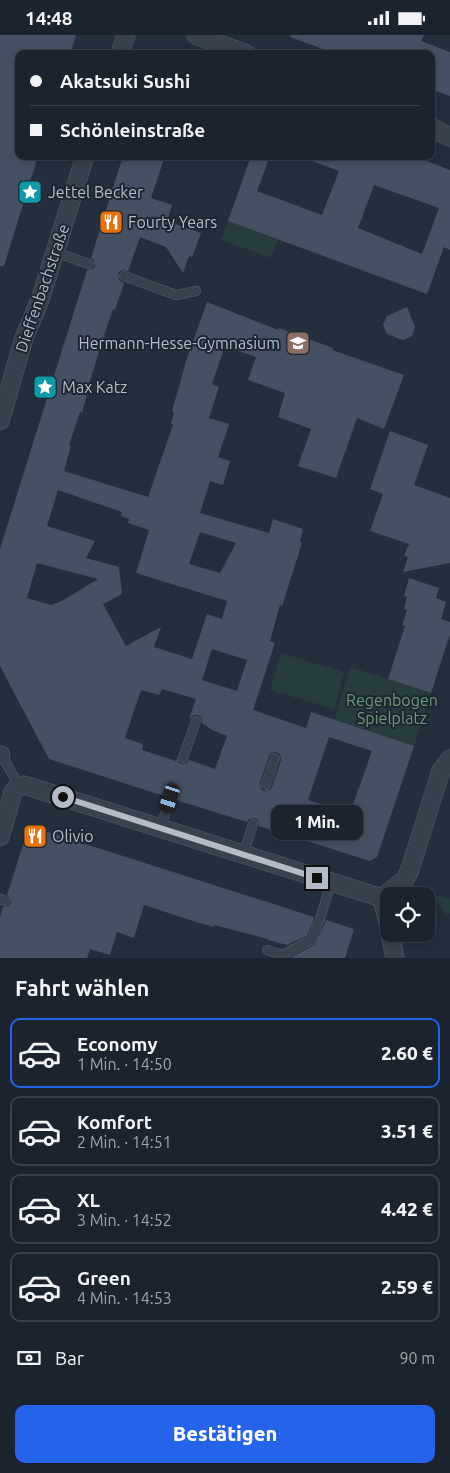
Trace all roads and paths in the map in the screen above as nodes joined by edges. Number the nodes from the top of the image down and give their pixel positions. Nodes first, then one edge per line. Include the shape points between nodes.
1 (126, 35) edge
2 (196, 35) edge
3 (121, 50) edge
4 (235, 50) edge
5 (435, 129) edge
6 (450, 137) edge
7 (84, 160) edge
8 (55, 252) junction
9 (89, 264) dead end
10 (124, 276) dead end
11 (196, 291) dead end
12 (0, 421) edge
13 (196, 721) dead end
14 (0, 754) edge
15 (183, 758) dead end
16 (275, 758) dead end
17 (450, 759) edge
18 (266, 785) dead end
19 (19, 786) junction
20 (170, 798) dead end
21 (253, 824) dead end
22 (160, 829) junction
23 (0, 837) edge
24 (243, 855) junction
25 (331, 883) junction
26 (395, 887) edge
27 (380, 897) edge
28 (392, 942) edge
29 (267, 950) dead end
30 (395, 958) edge

1 - 3 street
2 - 4 street
5 - 6 street
7 - 8 street, Dieffenbachstraße
8 - 9 lane
8 - 12 street, Dieffenbachstraße via 40,301 24,338
10 - 11 lane via 176,295
13 - 15 lane
14 - 19 lane
16 - 18 lane
17 - 26 street via 442,771 408,872
19 - 22 street
19 - 23 street via 13,792
20 - 22 lane
21 - 24 lane
22 - 24 street
24 - 25 street
25 - 27 street
25 - 29 lane via 313,939 282,955
28 - 30 street

